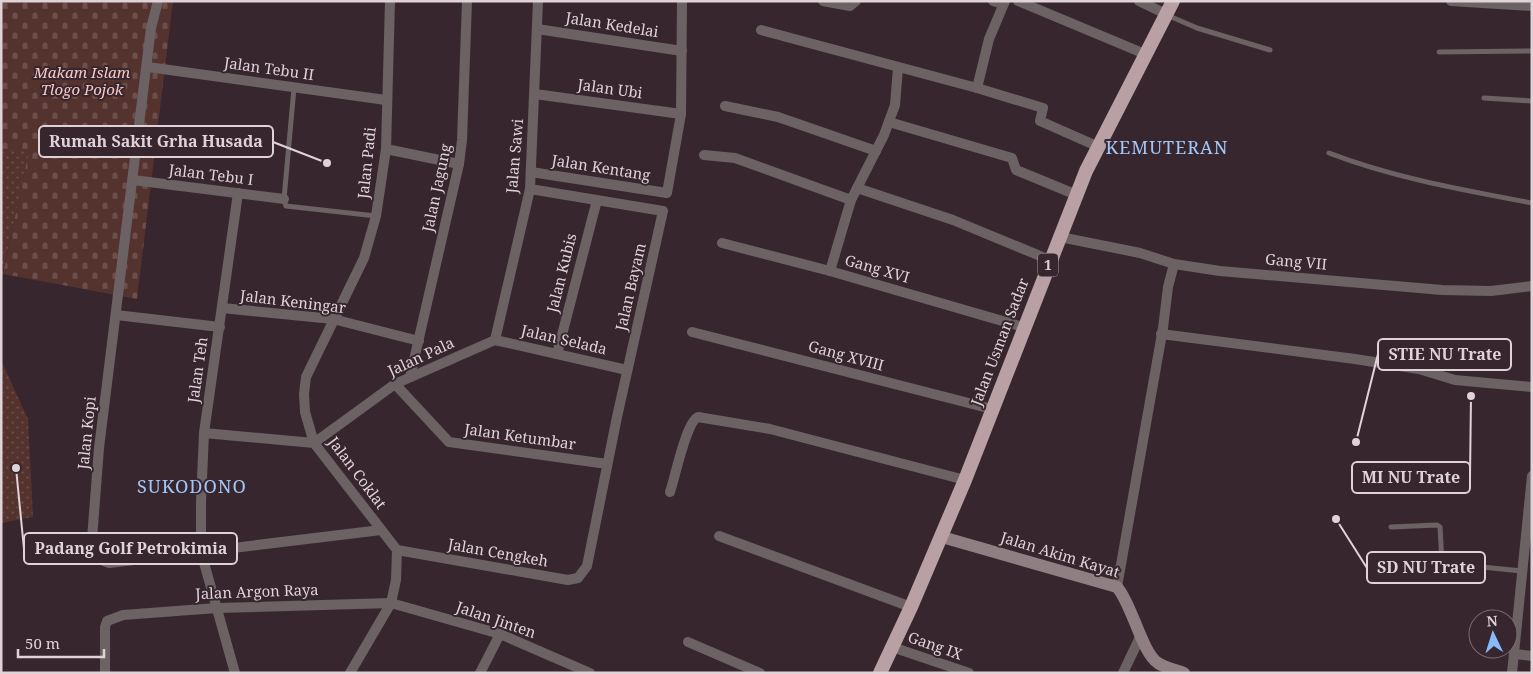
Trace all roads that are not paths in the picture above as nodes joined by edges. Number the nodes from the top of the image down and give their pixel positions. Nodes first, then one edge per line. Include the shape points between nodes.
1 (158, 1) edge
2 (390, 1) edge
3 (467, 1) edge
4 (538, 1) edge
5 (682, 1) edge
6 (823, 1) edge
7 (856, 1) edge
8 (992, 1) edge
9 (1018, 1) edge
10 (1140, 1) edge
11 (1173, 1) edge
12 (1451, 1) edge
13 (1004, 3) edge
14 (1532, 6) edge
15 (1166, 14) junction
16 (537, 29) junction
17 (761, 30) dead end
18 (1270, 50) dead end
19 (682, 51) junction
20 (1532, 51) edge
21 (1439, 52) dead end
22 (1145, 54) junction
23 (148, 67) junction
24 (898, 68) junction
25 (294, 88) junction
26 (978, 88) junction
27 (535, 94) junction
28 (1484, 98) dead end
29 (386, 100) junction
30 (1532, 101) edge
31 (725, 106) dead end
32 (681, 114) junction
33 (889, 122) junction
34 (1099, 147) junction
35 (386, 149) junction
36 (876, 151) junction
37 (1329, 153) dead end
38 (704, 155) dead end
39 (459, 164) junction
40 (531, 172) junction
41 (133, 180) junction
42 (856, 188) junction
43 (530, 189) junction
44 (238, 194) junction
45 (1077, 195) junction
46 (284, 199) junction
47 (596, 200) junction
48 (851, 200) junction
49 (1532, 203) edge
50 (376, 216) junction
51 (1060, 237) junction
52 (722, 243) dead end
53 (1050, 260) junction
54 (1174, 264) junction
55 (830, 271) junction
56 (1532, 286) edge
57 (222, 308) junction
58 (116, 315) junction
59 (333, 319) junction
60 (1024, 326) junction
61 (220, 327) junction
62 (692, 332) dead end
63 (1161, 334) junction
64 (495, 340) junction
65 (418, 341) junction
66 (557, 354) junction
67 (627, 370) junction
68 (410, 377) junction
69 (394, 384) junction
70 (1532, 387) edge
71 (992, 410) junction
72 (204, 432) junction
73 (314, 443) junction
74 (607, 464) junction
75 (1532, 476) edge
76 (965, 480) junction
77 (670, 492) dead end
78 (1391, 527) dead end
79 (381, 530) junction
80 (719, 536) dead end
81 (942, 537) junction
82 (397, 550) junction
83 (201, 552) junction
84 (1528, 559) edge
85 (587, 566) joint
86 (1523, 571) junction
87 (1117, 586) junction
88 (391, 603) junction
89 (911, 607) junction
90 (217, 608) junction
91 (1518, 623) edge
92 (500, 634) junction
93 (1141, 635) junction
94 (688, 642) dead end
95 (892, 647) junction
96 (1518, 654) edge
97 (1532, 656) edge
98 (1514, 659) edge
99 (587, 672) edge
100 (105, 673) edge
101 (235, 673) edge
102 (350, 673) edge
103 (480, 673) edge
104 (760, 673) edge
105 (880, 673) edge
106 (969, 673) edge
107 (1123, 673) edge
108 (1184, 673) edge
109 (1512, 673) edge

1 - 23 street, Jalan Kopi via 151,28
2 - 29 street, Jalan Padi
3 - 39 street, Jalan Jagung
4 - 16 street, Jalan Sawi
5 - 19 street
6 - 7 street via 850,6
8 - 13 street
9 - 22 street
10 - 15 street
11 - 15 highway, Jalan Usman Sadar / 1
12 - 14 street
13 - 26 street via 989,39
15 - 18 lane via 1197,28
15 - 22 highway, Jalan Usman Sadar / 1
16 - 19 street, Jalan Kedelai
16 - 27 street, Jalan Sawi
17 - 24 street
19 - 32 street
20 - 21 lane
22 - 34 highway, Jalan Usman Sadar / 1
23 - 25 street, Jalan Tebu II
23 - 41 street, Jalan Kopi
24 - 26 street
24 - 33 street via 895,105
25 - 29 street, Jalan Tebu II
25 - 46 lane
26 - 34 street via 1043,108 1040,121
27 - 32 street, Jalan Ubi
27 - 40 street, Jalan Sawi
28 - 30 lane
29 - 35 street, Jalan Padi
31 - 36 street via 778,118
32 - 40 street, Jalan Kentang via 667,193
33 - 36 street
33 - 45 street via 1012,158 1016,170
34 - 45 highway, Jalan Usman Sadar / 1
35 - 39 street
35 - 50 street, Jalan Padi
36 - 42 street
37 - 49 lane via 1363,166 1446,187
38 - 48 street via 735,158
39 - 65 street, Jalan Jagung
40 - 43 street, Jalan Sawi
41 - 44 street, Jalan Tebu I
41 - 58 street, Jalan Kopi
42 - 48 street
42 - 53 street via 953,220
43 - 47 street
43 - 64 street, Jalan Sawi
44 - 46 street, Jalan Tebu I
44 - 57 street, Jalan Teh
45 - 51 highway, Jalan Usman Sadar / 1
46 - 50 lane via 290,207
47 - 66 street, Jalan Kubis
47 - 67 street, Jalan Bayam via 663,211
48 - 55 street
50 - 59 street, Jalan Padi via 364,258
51 - 53 highway, Jalan Usman Sadar / 1
51 - 54 street, Gang VII via 1140,253
52 - 55 street, Gang XVI
53 - 60 highway, Jalan Usman Sadar / 1
54 - 56 street, Gang VII via 1220,271 1442,290 1491,291
54 - 63 street
55 - 60 street, Gang XVI
57 - 59 street, Jalan Keningar
57 - 61 street, Jalan Teh
58 - 61 street
58 - 83 street, Jalan Kopi via 99,448 92,539 96,555 109,563
59 - 65 street, Jalan Keningar
59 - 73 street, Jalan Coklat via 306,377 305,412
60 - 71 highway, Jalan Usman Sadar / 1
61 - 72 street, Jalan Teh
62 - 71 street, Gang XVIII
63 - 70 street via 1356,359 1419,369 1456,380
63 - 87 street
64 - 66 street, Jalan Selada
64 - 68 street, Jalan Pala
65 - 68 street, Jalan Jagung
66 - 67 street, Jalan Selada
67 - 74 street, Jalan Bayam
68 - 69 street, Jalan Pala
69 - 73 street, Jalan Pala
69 - 74 street, Jalan Ketumbar via 449,442
71 - 76 highway, Jalan Usman Sadar / 1
72 - 73 street
72 - 83 street, Jalan Teh
73 - 79 street, Jalan Coklat
74 - 85 street, Jalan Bayam
75 - 84 street
76 - 77 street via 770,429 698,417 688,432
76 - 81 highway, Jalan Usman Sadar / 1
78 - 86 lane via 1440,527 1442,563
79 - 82 street, Jalan Coklat
79 - 83 street
80 - 89 street
81 - 87 main road, Jalan Akim Kayat
81 - 89 highway, Jalan Usman Sadar / 1
82 - 85 street, Jalan Cengkeh via 568,580 578,578
82 - 88 street
83 - 90 street, Jalan Teh
84 - 86 street
86 - 91 street
87 - 93 main road, Jalan Akim Kayat via 1125,595
88 - 90 street, Jalan Argon Raya
88 - 92 street, Jalan Jinten
88 - 102 street
89 - 95 highway, Jalan Usman Sadar / 1
90 - 100 street, Jalan Argon Raya via 124,614 107,621
90 - 101 street, Jalan Teh
92 - 99 street, Jalan Jinten
92 - 103 street
93 - 107 street
93 - 108 main road, Jalan Akim Kayat via 1157,663
94 - 104 street
95 - 105 highway, Jalan Usman Sadar / 1
95 - 106 street, Gang IX
96 - 97 street
98 - 109 street

